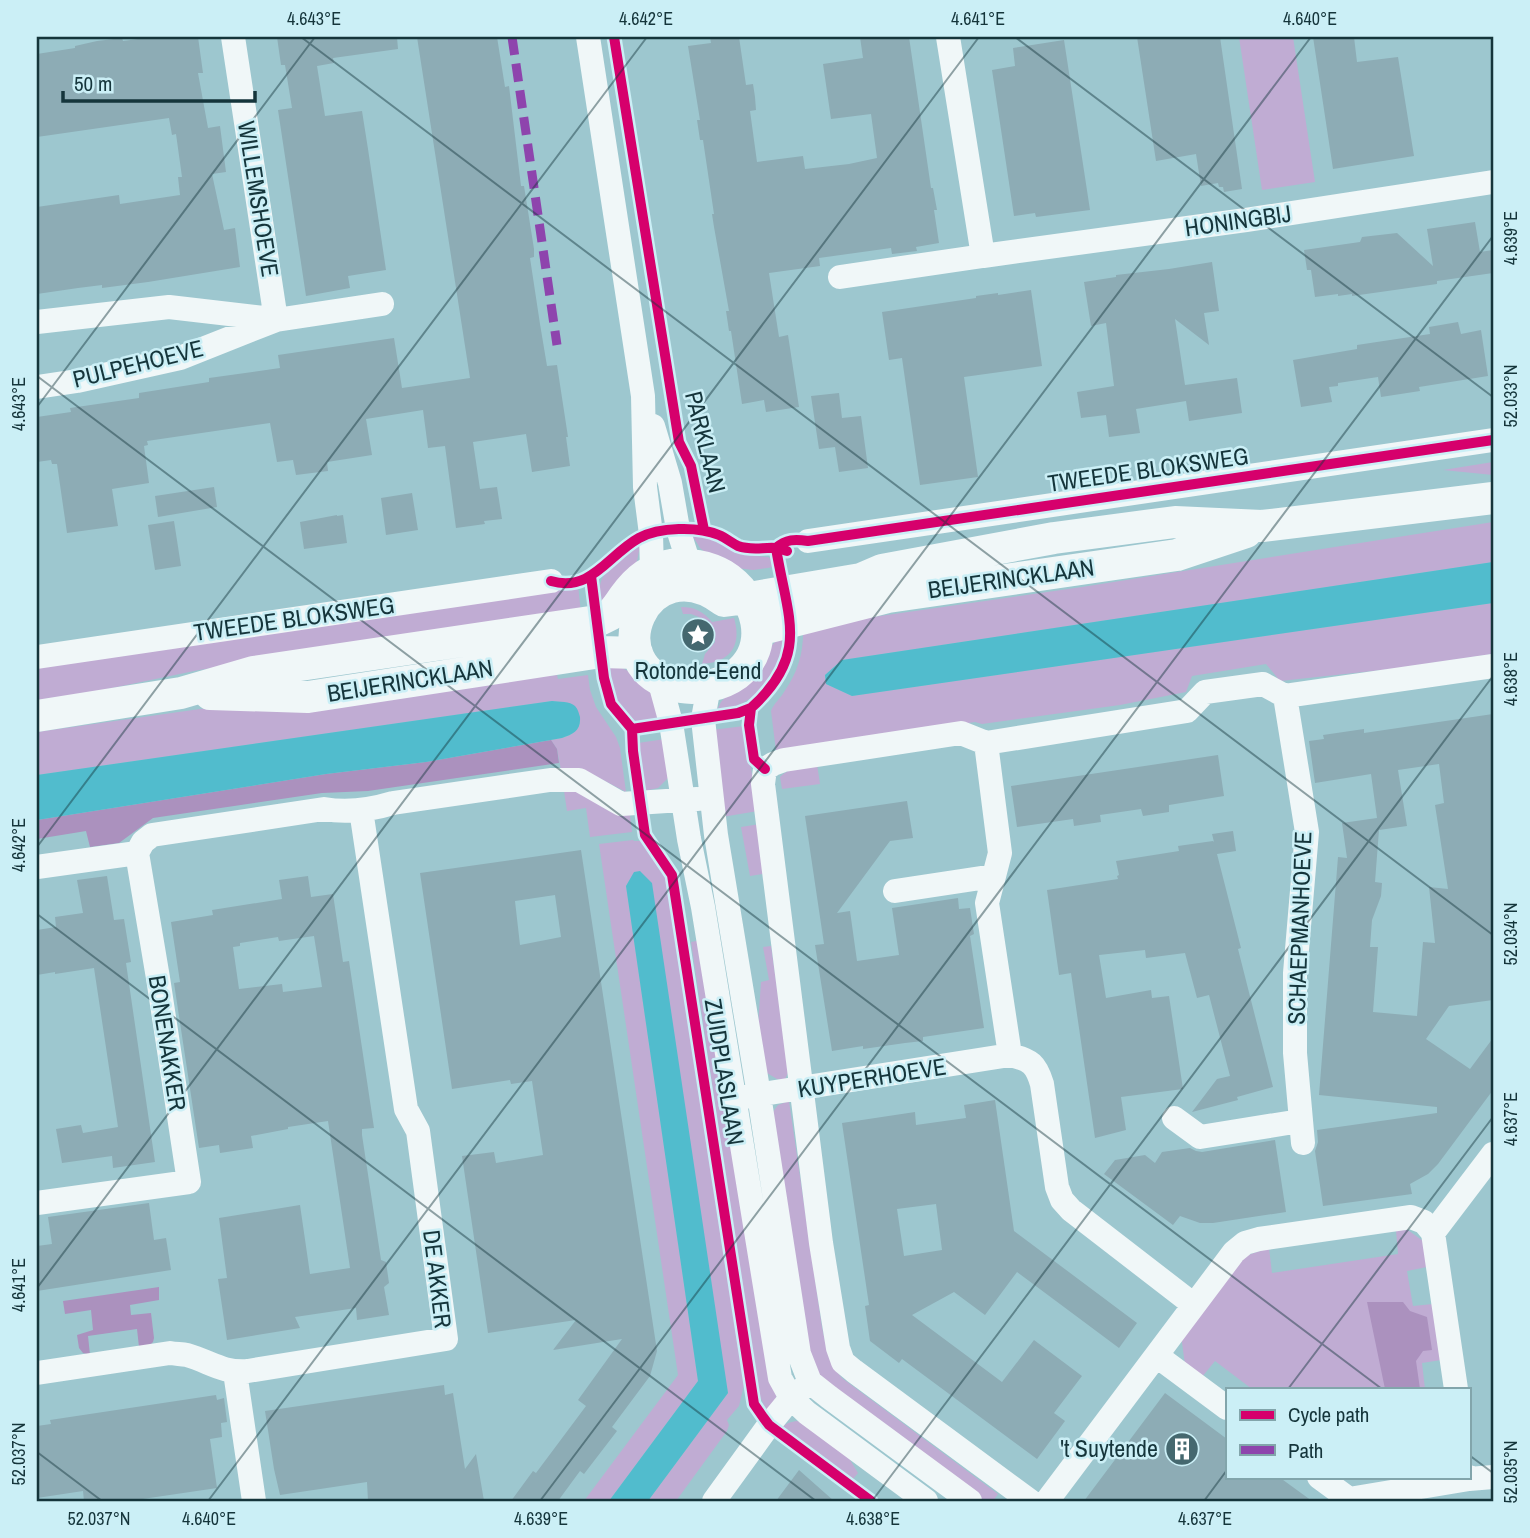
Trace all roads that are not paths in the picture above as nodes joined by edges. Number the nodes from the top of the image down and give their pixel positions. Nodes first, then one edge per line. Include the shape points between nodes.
1 (233, 37) edge
2 (588, 37) edge
3 (948, 37) edge
4 (1493, 182) edge
5 (983, 256) junction
6 (840, 277) dead end
7 (382, 304) dead end
8 (276, 320) junction
9 (37, 322) edge
10 (37, 387) edge
11 (643, 396) junction
12 (1493, 440) edge
13 (1493, 498) edge
14 (1262, 526) junction
15 (808, 541) dead end
16 (689, 564) junction
17 (551, 581) dead end
18 (653, 583) junction
19 (738, 590) junction
20 (758, 630) junction
21 (637, 653) junction
22 (37, 657) edge
23 (1493, 666) edge
24 (659, 680) junction
25 (709, 685) junction
26 (181, 693) junction
27 (1284, 695) junction
28 (37, 716) edge
29 (986, 743) junction
30 (712, 797) junction
31 (683, 800) junction
32 (361, 810) junction
33 (137, 853) junction
34 (37, 867) edge
35 (994, 876) junction
36 (895, 891) dead end
37 (1010, 1055) junction
38 (801, 1089) junction
39 (759, 1095) junction
40 (733, 1098) junction
41 (1174, 1118) dead end
42 (1493, 1154) edge
43 (37, 1203) edge
44 (1433, 1233) junction
45 (1194, 1305) junction
46 (1157, 1356) junction
47 (235, 1372) junction
48 (37, 1373) edge
49 (810, 1382) junction
50 (1456, 1388) edge
51 (791, 1398) junction
52 (1226, 1407) edge
53 (1321, 1478) edge
54 (1477, 1478) edge
55 (1349, 1500) edge
56 (254, 1501) edge
57 (714, 1501) edge
58 (926, 1501) edge
59 (970, 1501) edge
60 (1030, 1501) edge
61 (1048, 1501) edge

1 - 8 street, WILLEMSHOEVE
2 - 11 street, PARKLAAN
3 - 5 street
4 - 5 street, HONINGBIJ
5 - 6 street, HONINGBIJ
7 - 8 street, PULPEHOEVE
8 - 9 street, PULPEHOEVE via 169,307
8 - 10 street, PULPEHOEVE via 180,358
11 - 16 street, PARKLAAN
11 - 18 street, PARKLAAN
12 - 15 street, TWEEDE BLOKSWEG
13 - 14 main road, BEIJERINCKLAAN
14 - 19 main road, BEIJERINCKLAAN via 1175,522 1054,538 882,570 861,579
14 - 20 main road, BEIJERINCKLAAN via 1177,555 888,597
16 - 18 main road via 670,565
16 - 19 main road via 712,570
17 - 22 street, TWEEDE BLOKSWEG
18 - 19 main road via 671,588 690,586 724,601
18 - 21 main road via 636,622
18 - 26 main road, BEIJERINCKLAAN via 635,583 615,610 597,621 253,672
19 - 20 main road via 754,613
20 - 25 main road via 754,650 737,674
21 - 24 main road
21 - 26 main road, BEIJERINCKLAAN via 601,652 308,697
23 - 27 street
24 - 25 main road via 684,687
24 - 31 street, ZUIDPLASLAAN
25 - 30 street, ZUIDPLASLAAN via 703,719
26 - 28 main road, BEIJERINCKLAAN
27 - 29 street via 1263,684 1205,692 1187,710
27 - 41 street, SCHAEPMANHOEVE via 1307,832 1295,973 1301,1132 1200,1136
29 - 35 street via 1000,853
29 - 38 street via 961,733 784,760 765,769 763,784
30 - 31 street
30 - 39 street, ZUIDPLASLAAN
31 - 32 street via 621,804 579,779
31 - 40 street, ZUIDPLASLAAN
32 - 33 street via 324,809 152,835
32 - 47 street, DE AKKER via 406,1109 418,1131 446,1339
33 - 34 street
33 - 43 street, BONENAKKER via 188,1182
35 - 36 street
35 - 37 street via 987,903
37 - 38 street, KUYPERHOEVE
37 - 45 street via 1027,1059 1038,1070 1062,1200
38 - 39 street, KUYPERHOEVE
38 - 60 street via 821,1243 844,1362
39 - 40 street, KUYPERHOEVE
39 - 49 street, ZUIDPLASLAAN via 799,1354
40 - 51 street, ZUIDPLASLAAN via 780,1378
42 - 44 street
44 - 45 street via 1424,1222 1411,1217 1245,1243
44 - 50 street
45 - 46 street
46 - 52 street
46 - 61 street
47 - 48 street, DE AKKER via 170,1353
47 - 56 street
49 - 51 street
49 - 59 street
51 - 57 street
51 - 58 street, ZUIDPLASLAAN
53 - 55 street
54 - 55 street

